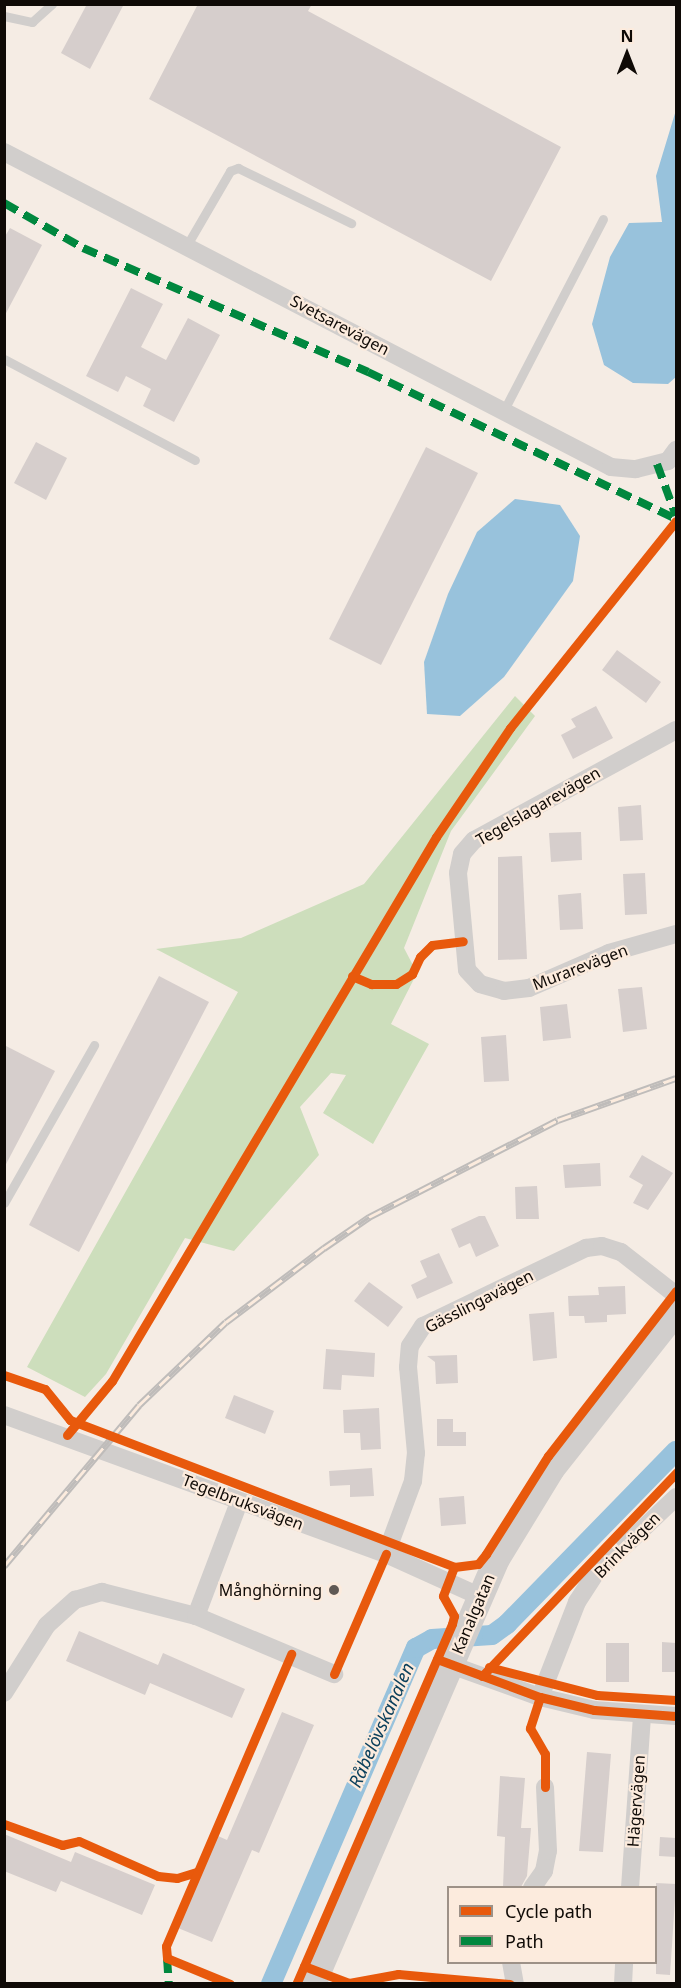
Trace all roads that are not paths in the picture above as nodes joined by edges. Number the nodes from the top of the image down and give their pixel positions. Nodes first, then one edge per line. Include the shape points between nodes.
1 (52, 4) edge
2 (4, 16) edge
3 (4, 152) edge
4 (603, 219) dead end
5 (351, 223) dead end
6 (188, 245) junction
7 (4, 359) edge
8 (504, 410) junction
9 (676, 450) edge
10 (195, 460) dead end
11 (676, 730) edge
12 (460, 920) joint
13 (676, 934) edge
14 (94, 1045) dead end
15 (4, 1203) edge
16 (676, 1295) edge
17 (676, 1312) edge
18 (4, 1415) edge
19 (676, 1497) edge
20 (239, 1502) junction
21 (386, 1554) junction
22 (475, 1606) junction
23 (196, 1616) junction
24 (455, 1656) junction
25 (334, 1674) dead end
26 (4, 1693) edge
27 (540, 1697) junction
28 (642, 1715) junction
29 (676, 1716) edge
30 (545, 1787) dead end
31 (533, 1886) edge
32 (630, 1886) edge
33 (511, 1964) edge
34 (624, 1964) edge
35 (313, 1983) edge
36 (515, 1983) edge
37 (623, 1983) edge

1 - 2 lane via 32,22
3 - 6 street, Svetsarevägen
4 - 8 lane
5 - 6 lane via 238,168 230,171
6 - 8 street, Svetsarevägen
7 - 10 lane
8 - 9 street, Svetsarevägen via 611,467 646,467 668,461
11 - 12 street, Tegelslagarevägen via 474,840 462,854 458,873
12 - 13 street, Murarevägen via 467,970 480,984 504,991 529,988 609,953
14 - 15 lane
16 - 21 street, Gässlingavägen via 621,1252 602,1246 586,1248 423,1326 410,1346 408,1367 416,1453 413,1481
17 - 22 street, Kanalgatan via 552,1469
18 - 20 street, Tegelbruksvägen via 101,1447
19 - 27 street, Brinkvägen via 595,1574 577,1602
20 - 21 street, Tegelbruksvägen
20 - 23 street
21 - 22 street, Tegelbruksvägen
22 - 24 street, Kanalgatan
23 - 25 street
23 - 26 street via 102,1592 75,1600 47,1625
24 - 27 street
24 - 35 street, Kanalgatan
27 - 28 street via 594,1710
28 - 29 street
28 - 32 street, Hägervägen
30 - 31 street via 548,1851 544,1871
33 - 36 street
34 - 37 street

